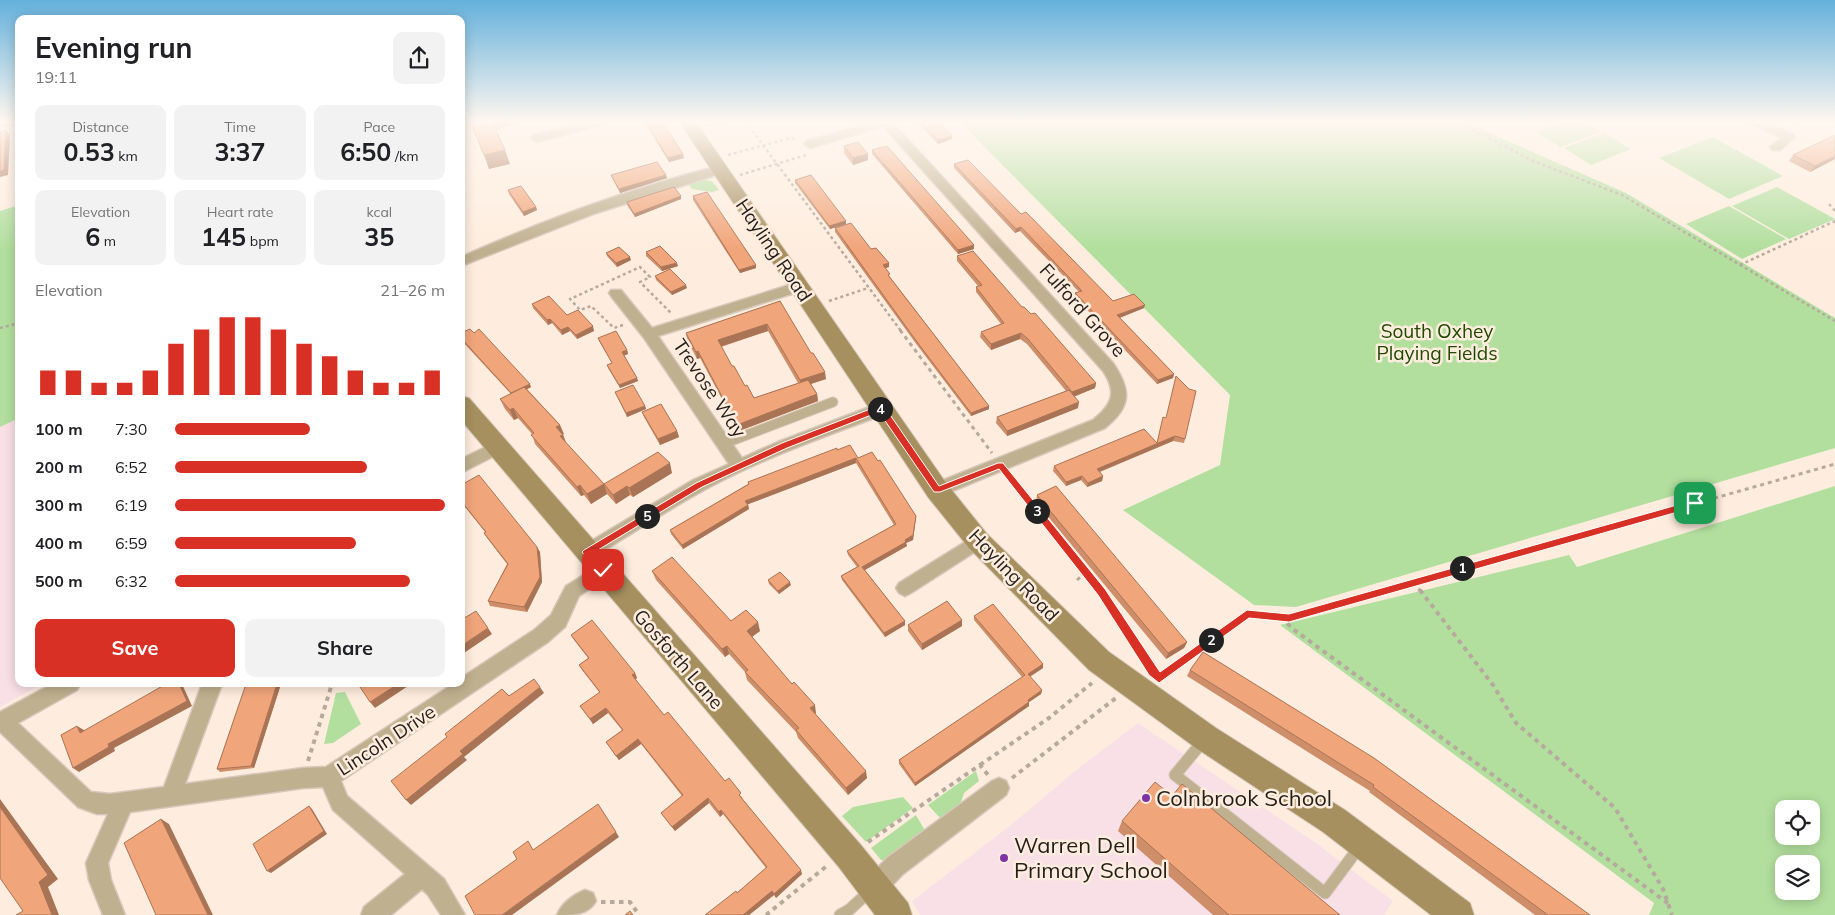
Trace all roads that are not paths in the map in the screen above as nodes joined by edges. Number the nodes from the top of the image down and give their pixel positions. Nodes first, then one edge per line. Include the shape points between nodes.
1 (715, 164) edge
2 (924, 164) edge
3 (719, 169) junction
4 (465, 260) edge
5 (616, 293) dead end
6 (806, 296) junction
7 (650, 334) junction
8 (833, 402) dead end
9 (881, 408) junction
10 (465, 409) edge
11 (723, 444) junction
12 (498, 446) junction
13 (465, 465) edge
14 (739, 466) junction
15 (937, 490) junction
16 (978, 541) junction
17 (595, 561) junction
18 (906, 588) dead end
19 (65, 687) edge
20 (211, 687) edge
21 (464, 687) edge
22 (465, 687) edge
23 (1, 722) edge
24 (1206, 738) junction
25 (329, 777) junction
26 (999, 788) road end
27 (170, 796) junction
28 (124, 802) junction
29 (1363, 842) junction
30 (422, 874) junction
31 (875, 887) junction
32 (585, 901) road end
33 (114, 915) edge
34 (372, 915) edge
35 (454, 915) edge
36 (568, 915) edge
37 (840, 915) edge
38 (896, 915) edge
39 (1458, 915) edge

1 - 3 street, Hayling Road
2 - 15 street, Fulford Grove via 1108,367 1118,382 1119,399 1108,418 1091,428
3 - 4 street via 557,220
3 - 6 street, Hayling Road
5 - 7 street
6 - 7 street, Trevose Way
6 - 9 street, Hayling Road
7 - 11 street, Trevose Way
8 - 11 lane
9 - 14 street, Trevose Way
9 - 15 street, Hayling Road
10 - 12 street, Gosforth Lane
11 - 14 street, Trevose Way
12 - 13 street
12 - 17 street, Gosforth Lane
14 - 17 street, Lincoln Drive via 699,485
15 - 16 street, Hayling Road
16 - 18 street
16 - 24 street, Hayling Road via 1099,661
17 - 22 street, Lincoln Drive via 572,591 558,621
17 - 31 street, Gosforth Lane
19 - 23 street
20 - 27 street
21 - 25 street, Lincoln Drive
23 - 28 street, Lincoln Drive via 85,800 97,804
24 - 29 street, Hayling Road
24 - 29 lane via 1175,775 1325,893
25 - 27 street, Lincoln Drive
25 - 30 street, Lincoln Drive via 340,802
26 - 31 street via 895,866
27 - 28 street, Lincoln Drive
28 - 33 street via 97,862 100,880
29 - 39 street, Hayling Road
30 - 34 street
30 - 35 street, Lincoln Drive via 436,887
31 - 37 lane
31 - 38 street, Gosforth Lane
32 - 36 street

